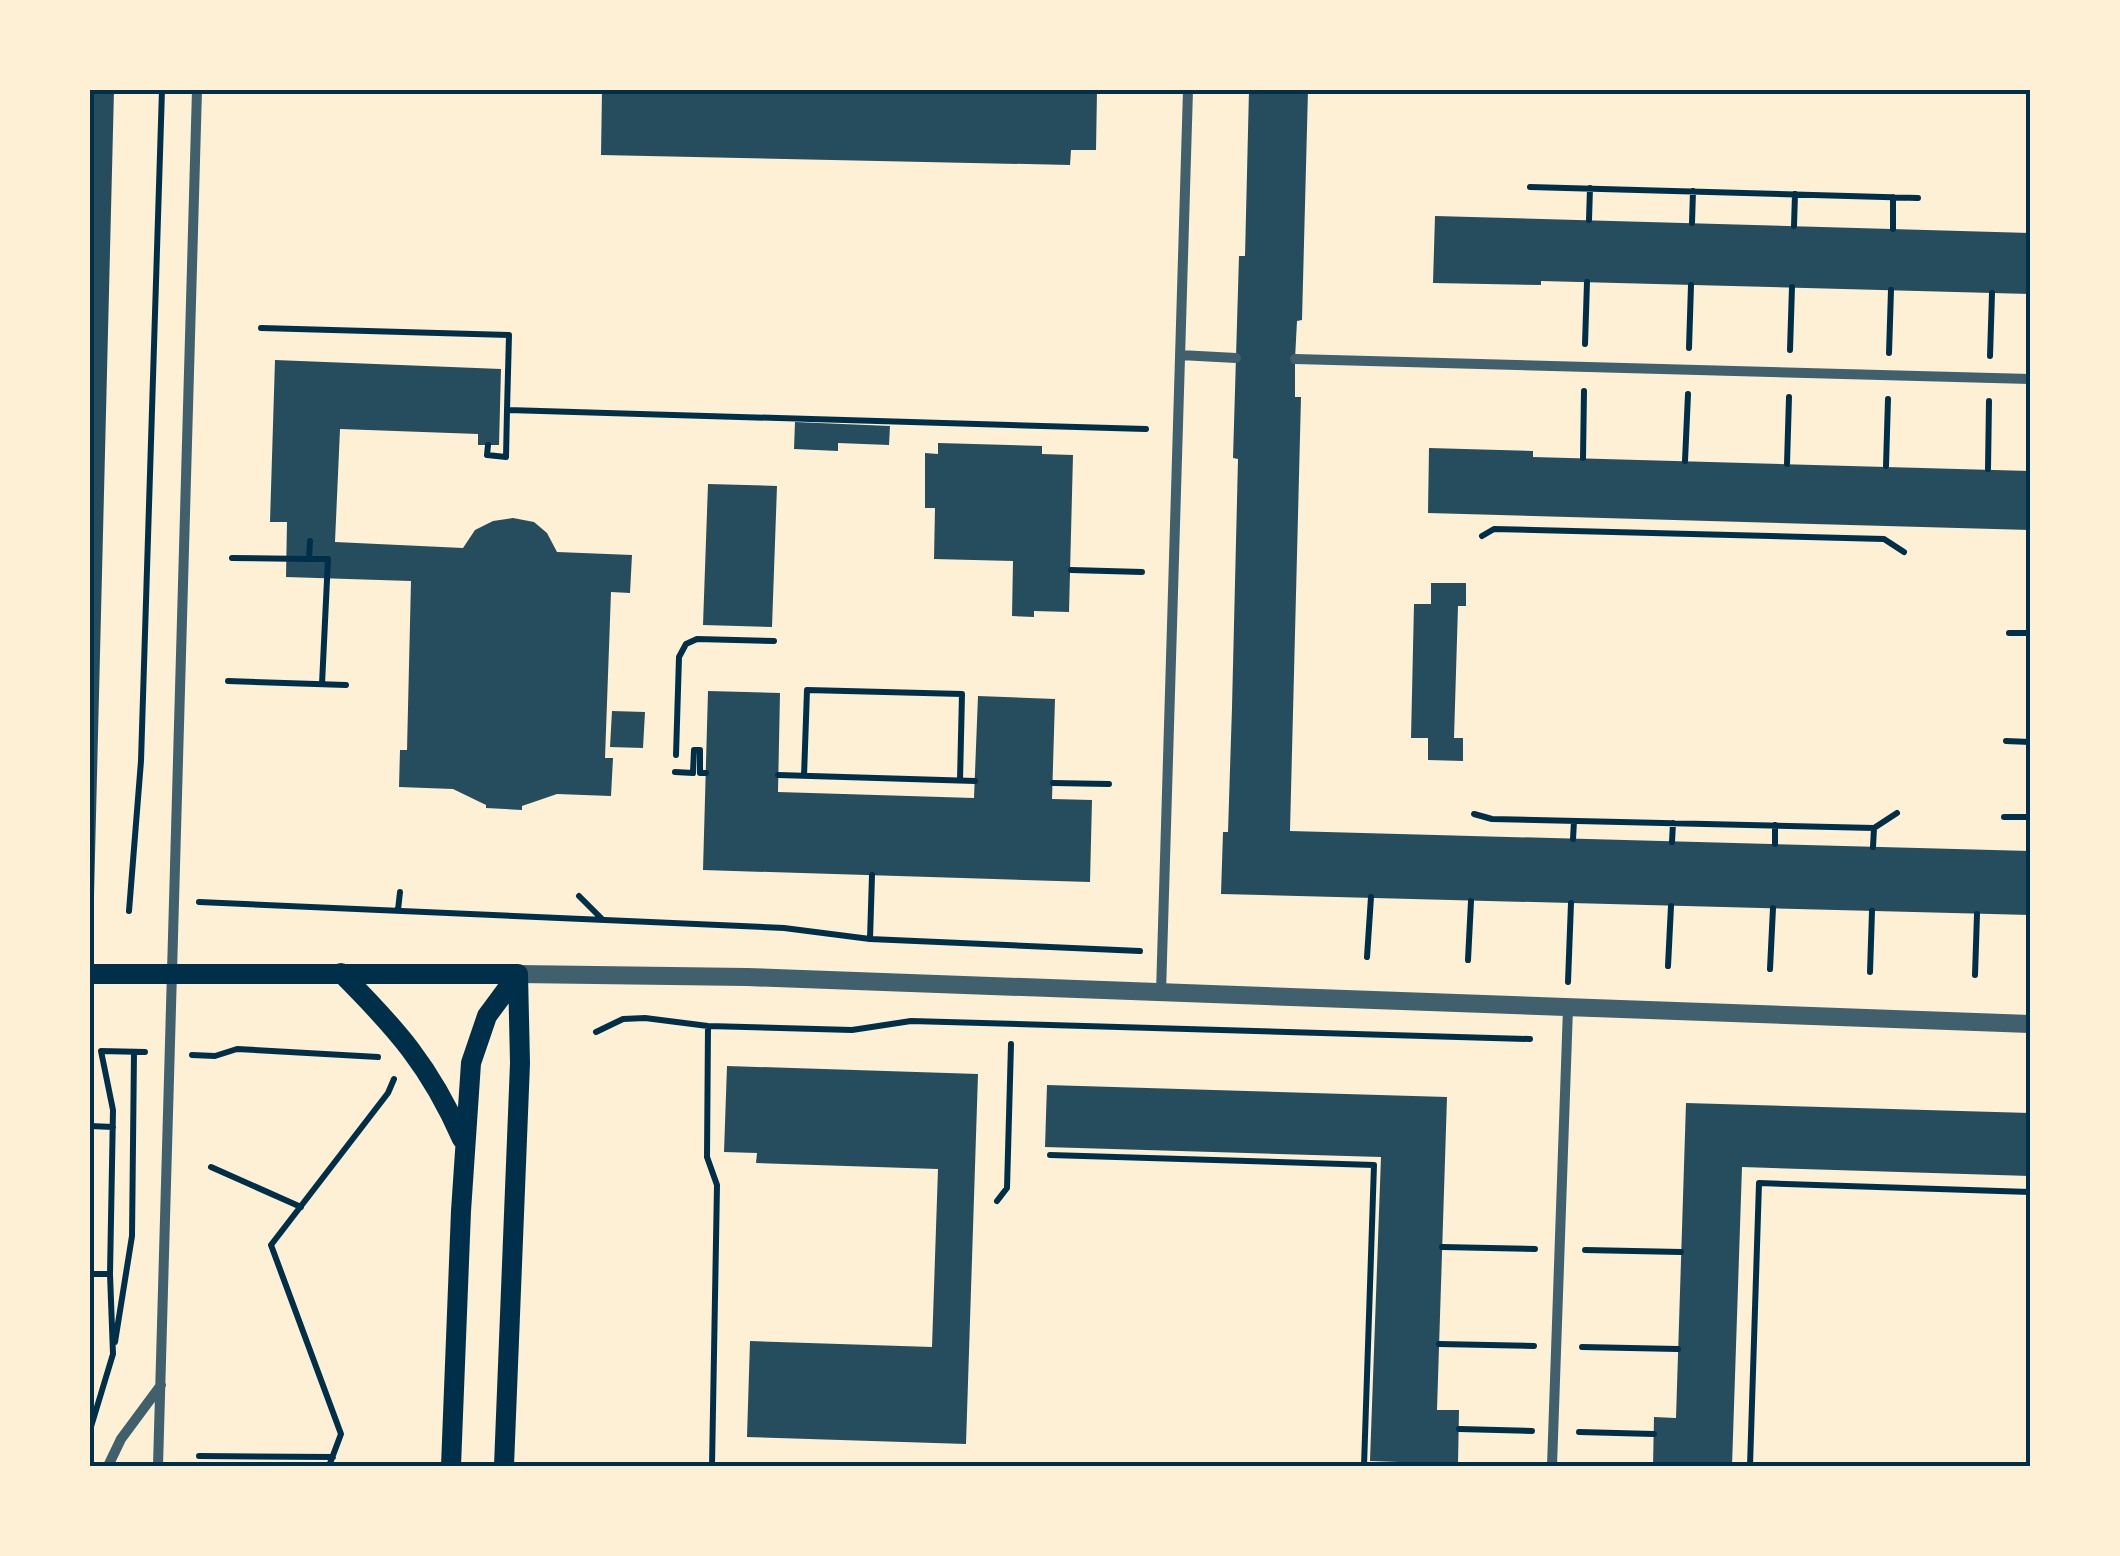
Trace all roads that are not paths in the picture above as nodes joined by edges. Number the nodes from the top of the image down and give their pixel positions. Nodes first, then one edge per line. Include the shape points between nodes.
1 (197, 90) edge
2 (1188, 90) edge
3 (1180, 356) junction
4 (1236, 358) dead end
5 (1296, 359) dead end
6 (2030, 379) edge
7 (172, 973) junction
8 (340, 973) junction
9 (90, 974) edge
10 (518, 974) junction
11 (1161, 993) junction
12 (1568, 1008) junction
13 (2030, 1024) edge
14 (464, 1146) junction
15 (162, 1385) junction
16 (108, 1466) edge
17 (158, 1466) edge
18 (451, 1466) edge
19 (504, 1466) edge
20 (1552, 1466) edge

1 - 7 street
2 - 3 street
3 - 4 street
3 - 11 street
5 - 6 street
7 - 8 main road
7 - 9 main road
7 - 15 street
8 - 10 main road
8 - 14 main road via 429,1072
10 - 11 street
10 - 14 main road via 478,1034
10 - 19 main road
11 - 12 street
12 - 13 street
12 - 20 street
14 - 18 main road
15 - 16 street
15 - 17 street

